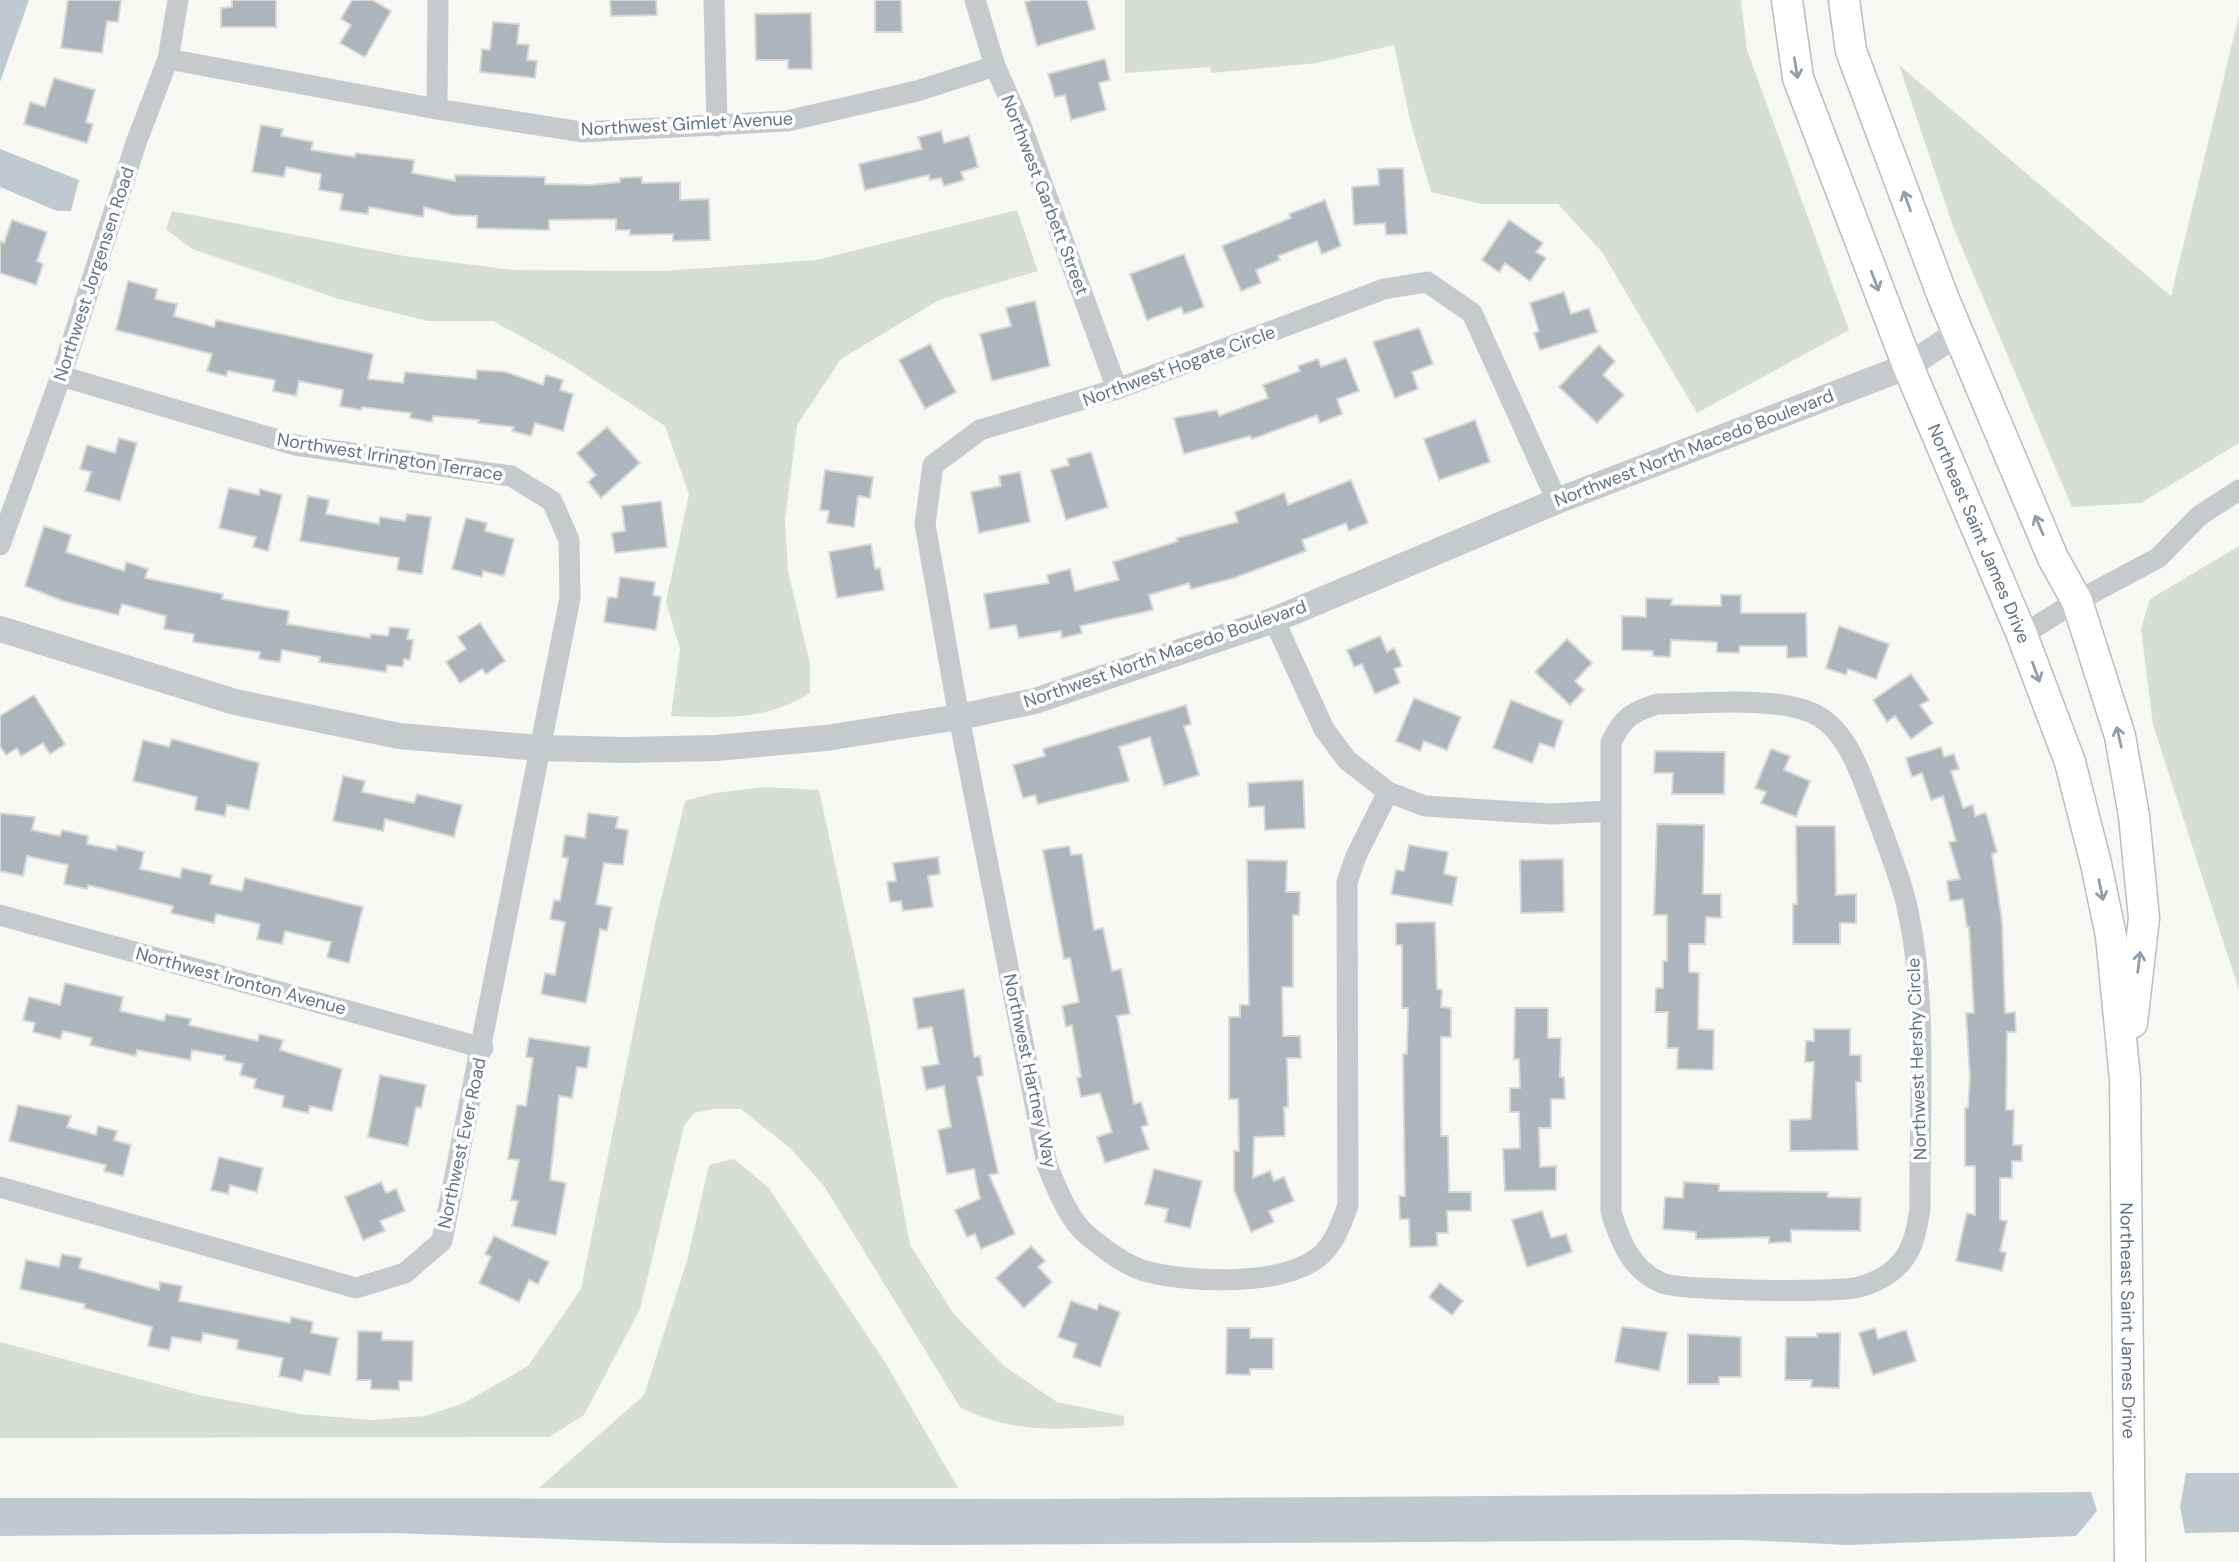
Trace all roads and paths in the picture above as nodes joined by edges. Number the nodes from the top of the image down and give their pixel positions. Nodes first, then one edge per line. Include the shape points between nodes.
1 (178, 0) edge
2 (438, 0) edge
3 (714, 0) edge
4 (975, 0) edge
5 (1787, 0) edge
6 (1844, 0) edge
7 (168, 60) junction
8 (995, 66) junction
9 (437, 110) junction
10 (717, 126) junction
11 (1958, 333) junction
12 (1908, 366) junction
13 (61, 376) junction
14 (1118, 389) junction
15 (2239, 489) edge
16 (1557, 501) junction
17 (0, 545) edge
18 (2077, 601) junction
19 (1274, 620) junction
20 (0, 629) edge
21 (2022, 635) junction
22 (959, 717) junction
23 (539, 748) junction
24 (1388, 792) junction
25 (1611, 811) junction
26 (0, 915) edge
27 (483, 1048) junction
28 (2125, 1079) junction
29 (0, 1187) edge
30 (2130, 1562) edge

1 - 7 street, Northwest Jorgensen Road
2 - 9 street
3 - 10 street
4 - 8 street, Northwest Garbett Street
5 -> 12 main road, Northeast Saint James Drive via 1798,78
11 -> 6 main road, Northeast Saint James Drive via 1851,51
7 - 9 street, Northwest Gimlet Avenue
7 - 13 street, Northwest Jorgensen Road
8 - 10 street, Northwest Gimlet Avenue via 858,106 787,121
8 - 14 street, Northwest Garbett Street
9 - 10 street, Northwest Gimlet Avenue via 582,132
11 - 12 street, Northwest North Macedo Boulevard
18 -> 11 main road, Northeast Saint James Drive via 2053,558
12 - 16 street, Northwest North Macedo Boulevard
12 - 21 main road, Northeast Saint James Drive
13 - 17 street, Northwest Jorgensen Road
13 - 23 street, Northwest Irrington Terrace via 295,445 511,476 552,501 569,540 570,598
14 - 16 street, Northwest Hogate Circle via 1384,289 1426,282 1472,313
14 - 22 street, Northwest Hogate Circle via 980,430 933,465 925,524
15 - 18 street via 2199,516 2158,558
16 - 19 street, Northwest North Macedo Boulevard
18 - 21 street
28 -> 18 main road, Northeast Saint James Drive via 2144,918 2134,816 2120,736
19 - 22 street, Northwest North Macedo Boulevard via 1035,701
19 - 24 street via 1324,729 1347,760
20 - 23 street, Northwest North Macedo Boulevard via 234,702 399,736
21 -> 28 main road, Northeast Saint James Drive via 2070,762 2096,864 2111,936
22 - 23 street, Northwest North Macedo Boulevard via 826,738 716,748
22 - 24 street, Northwest Hartney Way via 1047,1165 1083,1231 1142,1270 1174,1277 1269,1279 1318,1258 1339,1233 1348,1205 1347,882
23 - 27 street, Northwest Ever Road
24 - 25 street via 1424,806 1550,814
25 - 25 street, Northwest Hershy Circle via 1611,743 1620,723 1631,713 1657,704 1779,705 1811,712 1833,726 1858,764 1903,892 1919,1005 1920,1209 1906,1258 1888,1275 1858,1288 1691,1289 1662,1283 1640,1268 1622,1246 1611,1212
26 - 27 street, Northwest Ironton Avenue
27 - 29 street, Northwest Ever Road via 442,1241 405,1273 356,1288
28 - 30 main road, Northeast Saint James Drive

